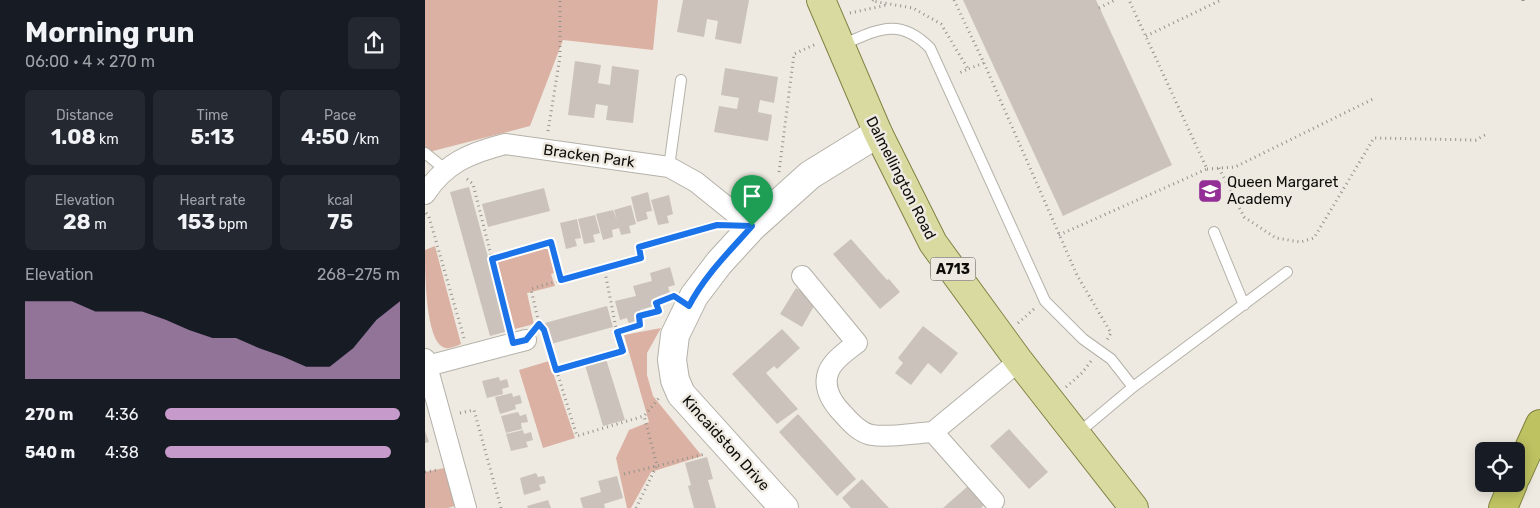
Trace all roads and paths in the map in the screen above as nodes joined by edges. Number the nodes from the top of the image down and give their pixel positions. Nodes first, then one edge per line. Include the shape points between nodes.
1 (560, 0) edge
2 (954, 0) edge
3 (1115, 0) edge
4 (1129, 0) edge
5 (1221, 0) edge
6 (891, 4) dead end
7 (1099, 8) dead end
8 (830, 25) edge
9 (1145, 36) junction
10 (984, 63) junction
11 (968, 69) dead end
12 (681, 80) dead end
13 (1373, 99) dead end
14 (878, 133) junction
15 (1485, 135) dead end
16 (546, 149) junction
17 (425, 153) edge
18 (452, 165) junction
19 (669, 167) junction
20 (1219, 168) junction
21 (1207, 169) junction
22 (425, 194) edge
23 (774, 207) junction
24 (425, 212) edge
25 (752, 226) junction
26 (1214, 232) dead end
27 (1059, 235) junction
28 (492, 259) junction
29 (603, 267) junction
30 (1287, 272) dead end
31 (802, 276) dead end
32 (561, 280) junction
33 (1045, 301) junction
34 (1244, 305) junction
35 (689, 306) junction
36 (539, 324) junction
37 (617, 332) junction
38 (1002, 336) junction
39 (519, 342) junction
40 (1099, 350) junction
41 (469, 355) junction
42 (1019, 362) junction
43 (426, 363) edge
44 (556, 370) junction
45 (675, 380) junction
46 (1133, 387) junction
47 (1050, 400) junction
48 (644, 416) junction
49 (441, 418) junction
50 (1540, 424) edge
51 (933, 432) junction
52 (1076, 435) junction
53 (723, 440) junction
54 (1525, 457) edge
55 (657, 465) junction
56 (624, 474) dead end
57 (1510, 492) edge
58 (994, 501) dead end
59 (466, 508) edge
60 (501, 508) edge
61 (636, 508) edge
62 (784, 508) edge
63 (1134, 508) edge
64 (1503, 508) edge

1 - 16 path via 560,56
2 - 10 path
3 - 7 path
4 - 9 path
5 - 9 path
6 - 8 path
8 - 14 main road, Dalmellington Road / A713
8 - 23 path via 794,54
8 - 33 lane via 902,29 920,38 930,48
9 - 21 path
10 - 11 path
10 - 27 path
12 - 19 lane
13 - 20 path via 1235,167
14 - 23 street, Kincaidston Drive via 810,175
14 - 38 main road, Dalmellington Road / A713 via 933,243
15 - 20 path via 1476,140 1374,138 1314,238 1299,242 1276,238 1244,217
16 - 18 street, Bracken Park via 505,144 480,150
16 - 19 street, Bracken Park
17 - 18 lane
18 - 22 street, Bracken Park via 434,180
18 - 28 path via 473,184
19 - 25 street, Bracken Park via 696,182
20 - 21 path
21 - 27 path
23 - 25 street, Kincaidston Drive
24 - 41 path via 429,216
25 - 29 path via 717,225 639,247 641,258
25 - 35 street, Kincaidston Drive via 719,263
26 - 34 lane
27 - 40 path via 1077,275 1111,333
28 - 32 path via 551,242
28 - 39 path
29 - 32 path
29 - 37 path
30 - 34 lane
31 - 51 street via 857,343 833,364 827,377 827,389 835,406 855,427 869,434
32 - 36 path via 531,288
33 - 38 path
33 - 40 lane via 1083,339
34 - 46 lane
35 - 37 path via 674,296 656,303 659,311 639,316 640,325
35 - 45 street, Kincaidston Drive via 675,335 672,360
36 - 39 path
36 - 44 path via 544,330
37 - 44 path via 623,351
38 - 42 main road, Dalmellington Road / A713
39 - 41 street
40 - 46 lane via 1111,359
40 - 47 path via 1082,373
41 - 43 street
42 - 47 main road, Dalmellington Road / A713
42 - 51 street
43 - 49 street
44 - 48 path via 577,436
45 - 48 path
45 - 53 street, Kincaidston Drive via 681,394
46 - 52 lane
47 - 52 main road, Dalmellington Road / A713
48 - 55 path
49 - 59 street
49 - 60 path via 474,410
50 - 54 highway
51 - 58 street
52 - 63 main road, Dalmellington Road / A713
53 - 55 path via 711,452
53 - 62 street, Kincaidston Drive
55 - 56 path
55 - 61 path
57 - 64 highway

